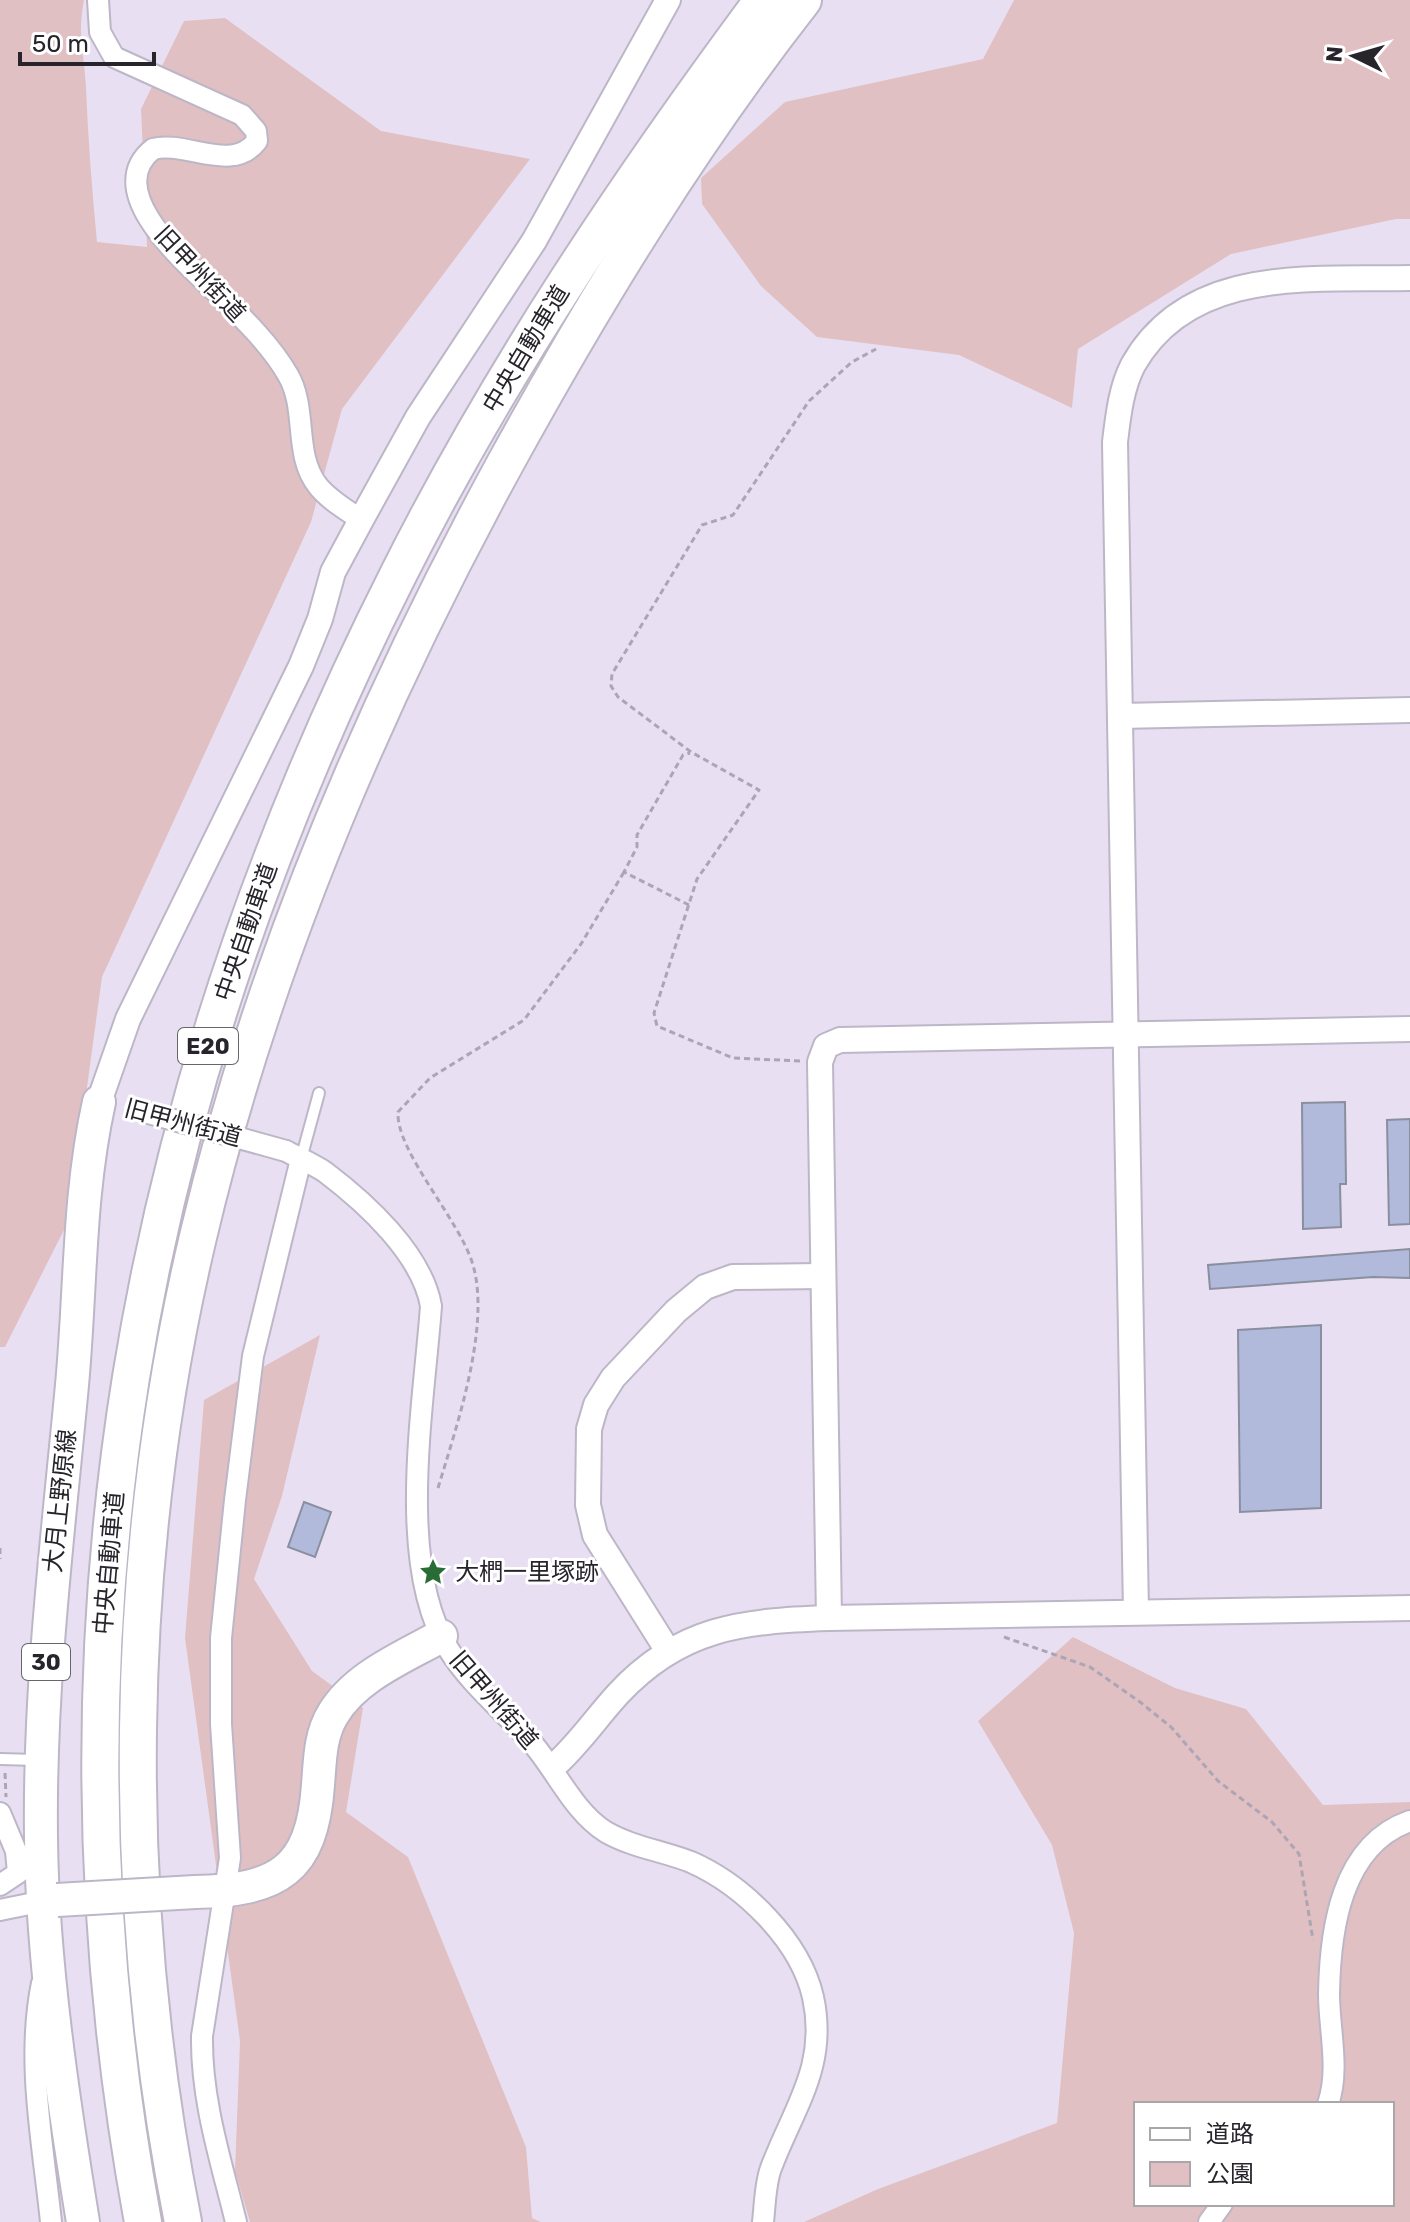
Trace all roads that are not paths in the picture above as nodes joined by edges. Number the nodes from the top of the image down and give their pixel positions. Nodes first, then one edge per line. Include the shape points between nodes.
1 (98, 0) edge
2 (668, 0) edge
3 (763, 0) edge
4 (803, 0) edge
5 (1410, 278) edge
6 (361, 520) junction
7 (1410, 710) edge
8 (1120, 716) junction
9 (1410, 1029) edge
10 (1128, 1035) junction
11 (319, 1093) dead end
12 (99, 1102) junction
13 (294, 1155) junction
14 (822, 1276) junction
15 (1410, 1608) edge
16 (1136, 1612) junction
17 (829, 1618) junction
18 (441, 1636) junction
19 (668, 1651) junction
20 (0, 1759) edge
21 (42, 1760) junction
22 (553, 1767) junction
23 (3, 1817) edge
24 (1410, 1821) edge
25 (0, 1885) edge
26 (227, 1891) junction
27 (50, 1900) junction
28 (0, 1910) edge
29 (48, 1948) junction
30 (1329, 2102) edge
31 (51, 2222) edge
32 (83, 2222) edge
33 (143, 2222) edge
34 (183, 2222) edge
35 (236, 2222) edge
36 (763, 2222) edge

1 - 6 street, 旧甲州街道 via 100,32 114,57 242,115 256,131 252,148 234,154 153,149 139,169 138,192 146,215 175,254 256,333 287,372 297,394 310,474 318,487
2 - 6 street via 534,241 418,417
3 - 33 highway, 中央自動車道 / E20 via 674,118 563,286 400,569 275,848 182,1136 132,1365 102,1622 101,1886 124,2112
4 - 34 highway, 中央自動車道 / E20 via 708,130 595,306 441,584 320,853 220,1148 162,1428 143,1636 139,1794 148,1992
5 - 8 street via 1279,281 1225,291 1171,320 1133,366 1115,442
6 - 12 street via 333,572 301,666 128,1019
7 - 8 street
8 - 10 street
9 - 10 street
10 - 14 street via 840,1040 826,1046 820,1062
10 - 16 street
11 - 13 lane
12 - 13 street, 旧甲州街道, bridge
12 - 21 main road, 大月上野原線 / 30 via 79,1230 76,1341 50,1593
13 - 18 street, 旧甲州街道 via 323,1171 373,1216 416,1262 427,1285 431,1306 417,1512 421,1574
13 - 26 street via 253,1356 221,1638
14 - 17 street
14 - 19 street via 733,1277 705,1287 624,1367 596,1405 589,1429 588,1505 595,1535
15 - 16 street
16 - 17 street
17 - 19 street via 737,1624
18 - 22 street, 旧甲州街道 via 449,1652
18 - 26 main road via 366,1679 340,1703 324,1735 308,1843 279,1875
19 - 22 street via 638,1673
20 - 21 lane
21 - 27 main road, 大月上野原線 / 30
22 - 36 street, 旧甲州街道 via 573,1800 603,1830 691,1862 743,1895 763,1913 806,1973 817,2050 801,2105 770,2172
23 - 25 street via 18,1873
24 - 30 street via 1372,1844 1354,1868 1342,1898 1329,1992 1333,2088
26 - 27 main road, bridge
26 - 35 street via 201,2059 206,2102
27 - 28 street
27 - 29 main road, 大月上野原線 / 30
29 - 31 street via 37,2007 35,2064
29 - 32 main road, 大月上野原線 / 30

